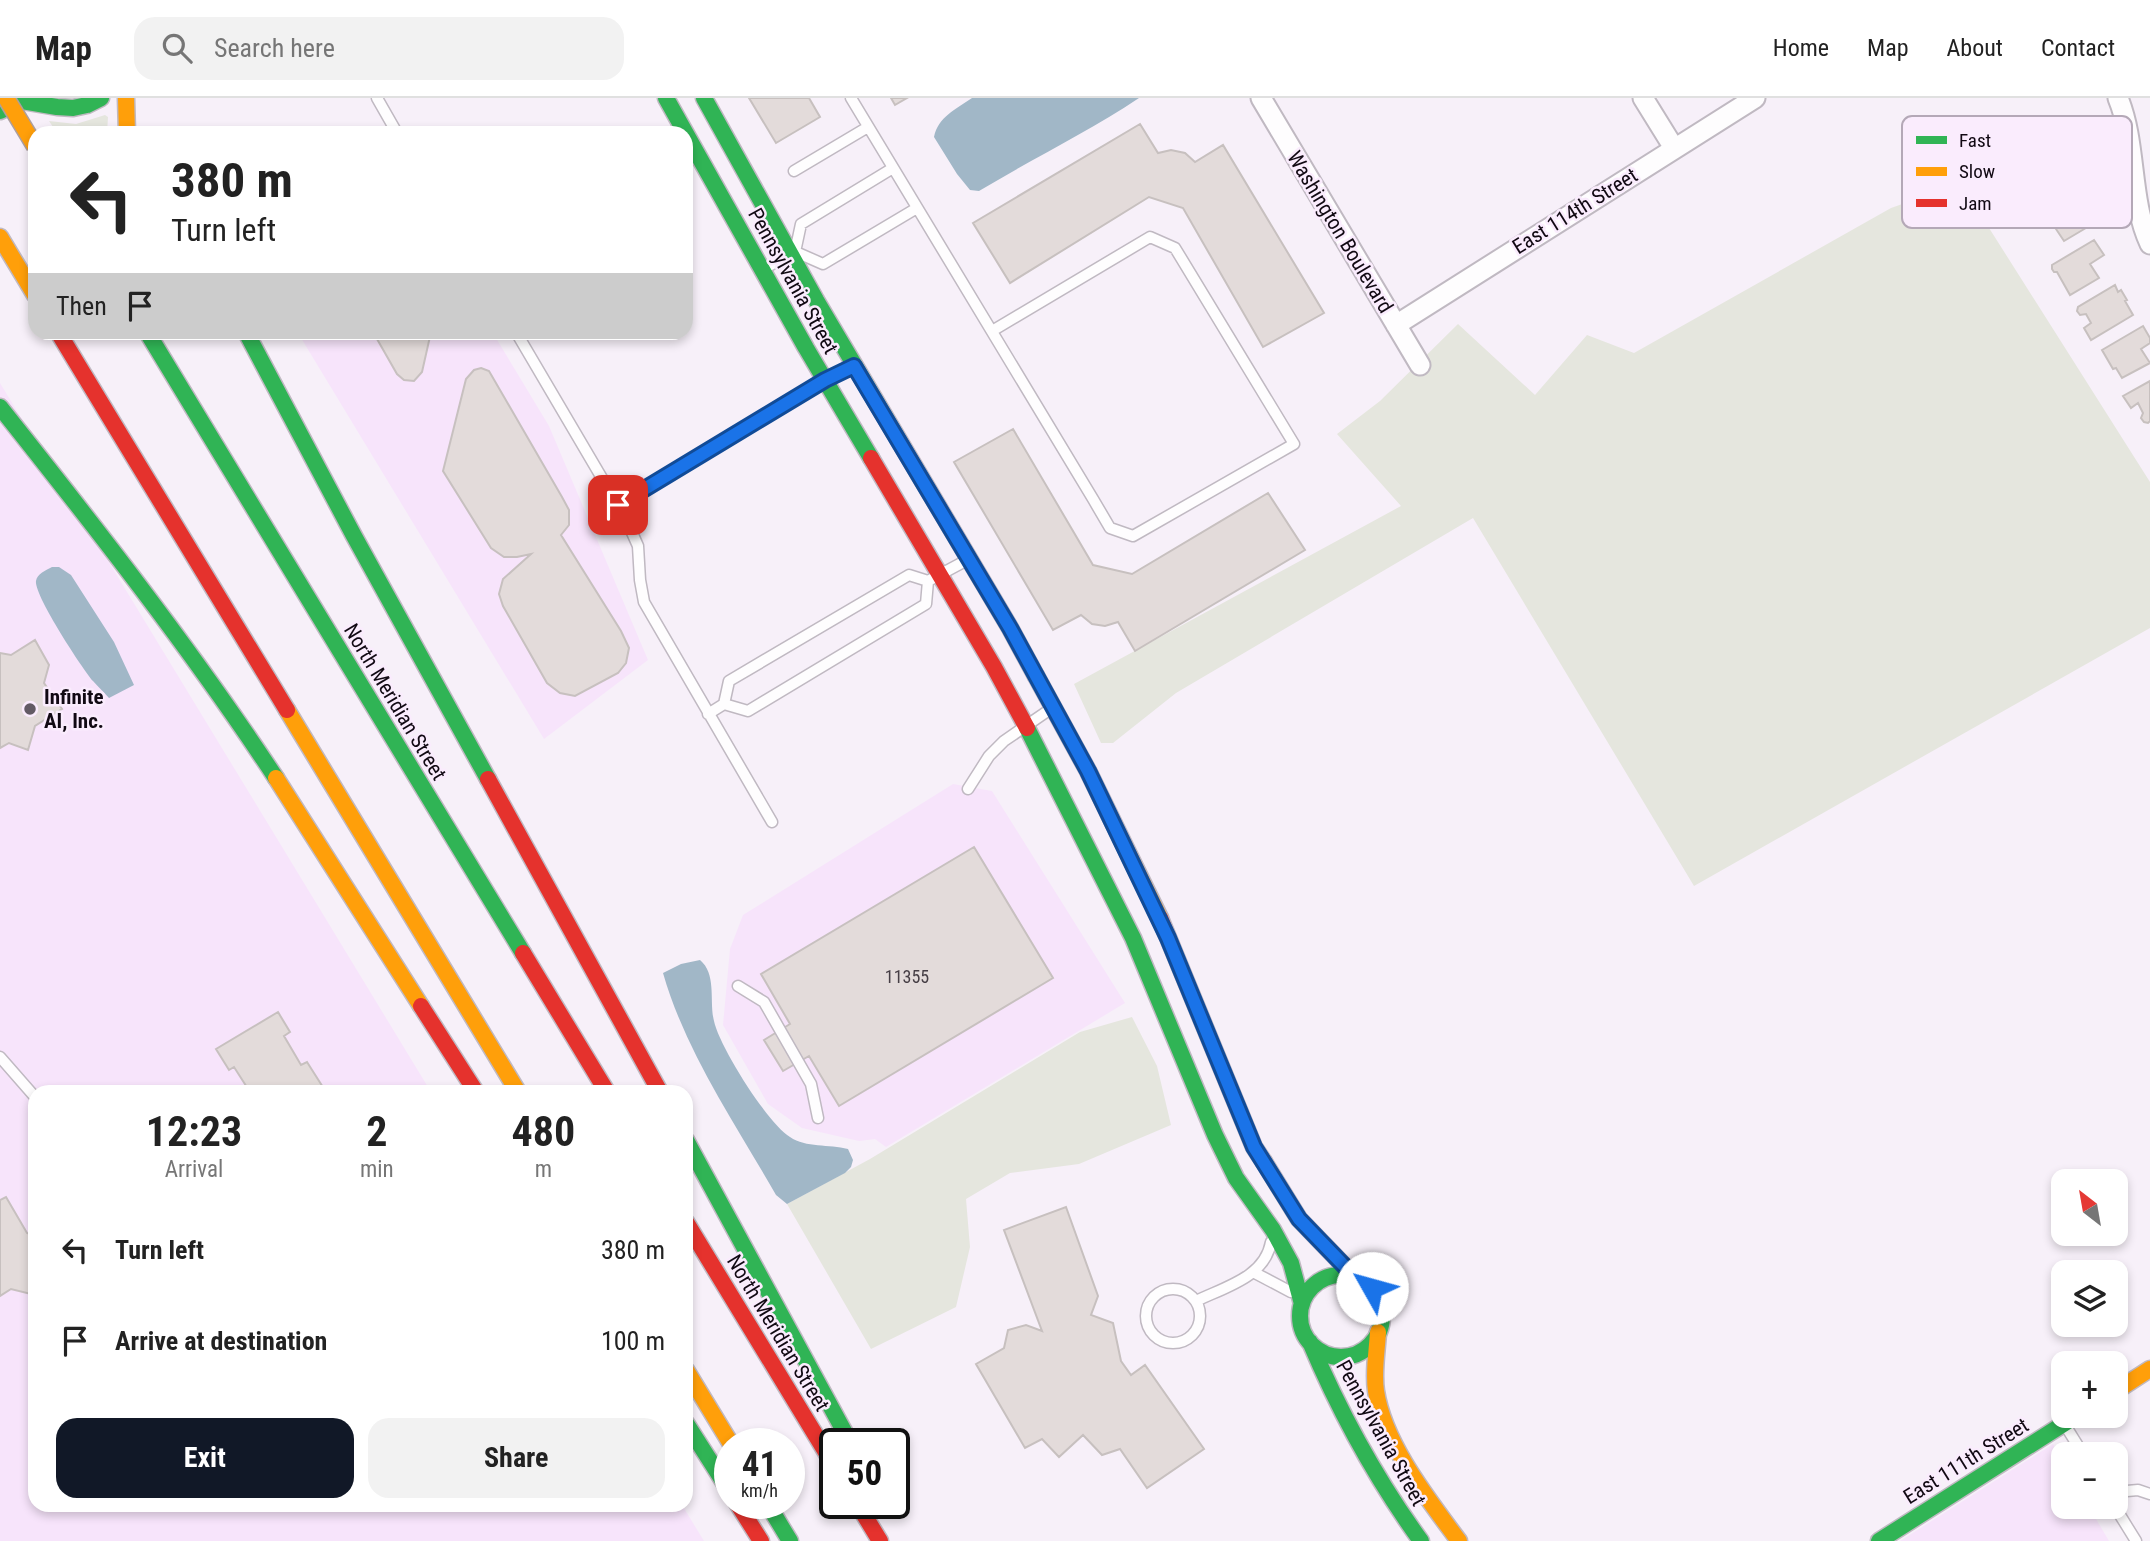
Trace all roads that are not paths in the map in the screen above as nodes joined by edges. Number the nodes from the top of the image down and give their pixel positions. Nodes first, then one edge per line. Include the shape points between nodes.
1 (6, 98) edge
2 (102, 98) edge
3 (127, 98) edge
4 (377, 98) edge
5 (666, 98) edge
6 (704, 98) edge
7 (851, 98) edge
8 (1261, 98) edge
9 (1643, 98) edge
10 (1755, 98) edge
11 (2118, 98) edge
12 (0, 111) edge
13 (2123, 116) edge
14 (127, 126) edge
15 (393, 126) edge
16 (689, 126) edge
17 (868, 127) junction
18 (693, 131) edge
19 (28, 134) edge
20 (707, 148) edge
21 (1674, 148) junction
22 (2132, 161) edge
23 (893, 168) junction
24 (794, 171) dead end
25 (917, 208) junction
26 (0, 237) edge
27 (2150, 244) edge
28 (793, 253) junction
29 (762, 270) junction
30 (28, 283) edge
31 (1396, 325) junction
32 (992, 331) junction
33 (63, 340) edge
34 (152, 340) edge
35 (250, 340) edge
36 (521, 340) edge
37 (1420, 365) dead end
38 (854, 366) junction
39 (825, 380) junction
40 (0, 407) edge
41 (618, 505) junction
42 (969, 559) junction
43 (934, 579) junction
44 (723, 704) junction
45 (1054, 707) junction
46 (708, 714) junction
47 (1025, 725) junction
48 (968, 789) dead end
49 (772, 822) dead end
50 (738, 986) dead end
51 (0, 1057) edge
52 (472, 1085) edge
53 (513, 1085) edge
54 (603, 1085) edge
55 (656, 1085) edge
56 (28, 1089) edge
57 (818, 1118) dead end
58 (693, 1153) edge
59 (1273, 1230) junction
60 (693, 1234) edge
61 (1255, 1273) junction
62 (1355, 1277) junction
63 (1196, 1301) junction
64 (1301, 1301) junction
65 (1378, 1332) junction
66 (1310, 1342) junction
67 (2150, 1369) edge
68 (693, 1382) edge
69 (2128, 1383) edge
70 (721, 1428) edge
71 (842, 1428) edge
72 (2057, 1428) edge
73 (693, 1434) edge
74 (819, 1441) edge
75 (714, 1467) edge
76 (2128, 1491) edge
77 (2150, 1494) edge
78 (747, 1519) edge
79 (777, 1519) edge
80 (867, 1519) edge
81 (2122, 1519) edge
82 (761, 1541) edge
83 (790, 1541) edge
84 (880, 1541) edge
85 (1421, 1541) edge
86 (1459, 1541) edge
87 (1879, 1541) edge
88 (2136, 1541) edge

1 - 19 main road, bridge
2 - 12 main road via 74,108 16,102
3 - 14 main road
4 - 15 lane
5 - 16 main road, Pennsylvania Street
6 - 20 main road, Pennsylvania Street
7 - 17 lane
8 - 31 street, Washington Boulevard
9 - 21 street
10 - 21 street, East 114th Street
11 - 13 street
17 - 23 lane
17 - 24 lane
18 - 20 main road, Pennsylvania Street
20 - 28 main road, Pennsylvania Street
20 - 29 main road, Pennsylvania Street
21 - 31 street, East 114th Street
22 - 27 street via 2140,216
23 - 25 lane
23 - 28 lane via 801,224
25 - 28 lane via 823,264
25 - 32 lane
26 - 30 main road
28 - 29 lane
28 - 38 main road, Pennsylvania Street
29 - 39 main road, Pennsylvania Street
31 - 37 street, Washington Boulevard
32 - 32 lane via 1110,528 1133,536 1294,444 1175,248 1150,237
33 - 53 main road
34 - 54 main road, North Meridian Street
35 - 55 main road
36 - 41 lane
38 - 39 lane
38 - 42 main road, Pennsylvania Street
39 - 41 lane
39 - 43 main road, Pennsylvania Street
40 - 52 main road via 228,705
41 - 46 lane via 638,546 645,602
42 - 43 lane
42 - 45 main road, Pennsylvania Street
43 - 44 lane via 909,575 729,681
43 - 44 lane via 926,604 748,711
43 - 47 main road, Pennsylvania Street
44 - 46 lane
45 - 47 lane
45 - 62 main road, Pennsylvania Street via 1168,938 1254,1147 1299,1219
46 - 49 lane
47 - 48 lane via 989,756
47 - 59 main road, Pennsylvania Street via 1133,939 1236,1178
50 - 57 lane via 764,1002 811,1084
51 - 56 lane
58 - 71 main road
59 - 61 lane via 1266,1261
59 - 64 main road, Pennsylvania Street via 1291,1263
60 - 74 main road, North Meridian Street
61 - 63 lane
61 - 64 lane via 1285,1287
62 - 64 main road via 1322,1279
62 - 65 main road via 1379,1299
63 - 63 lane via 1171,1290 1154,1297 1146,1313 1150,1331 1165,1342 1189,1338 1199,1325
64 - 66 main road via 1300,1325
65 - 66 main road via 1366,1349 1340,1357 1314,1348
65 - 86 main road, Pennsylvania Street via 1375,1391 1381,1415 1432,1506
66 - 85 main road, Pennsylvania Street via 1384,1490
67 - 69 main road
68 - 70 main road
72 - 87 main road, East 111th Street
73 - 75 main road
76 - 77 lane
78 - 82 main road
79 - 83 main road
80 - 84 main road
81 - 88 lane

